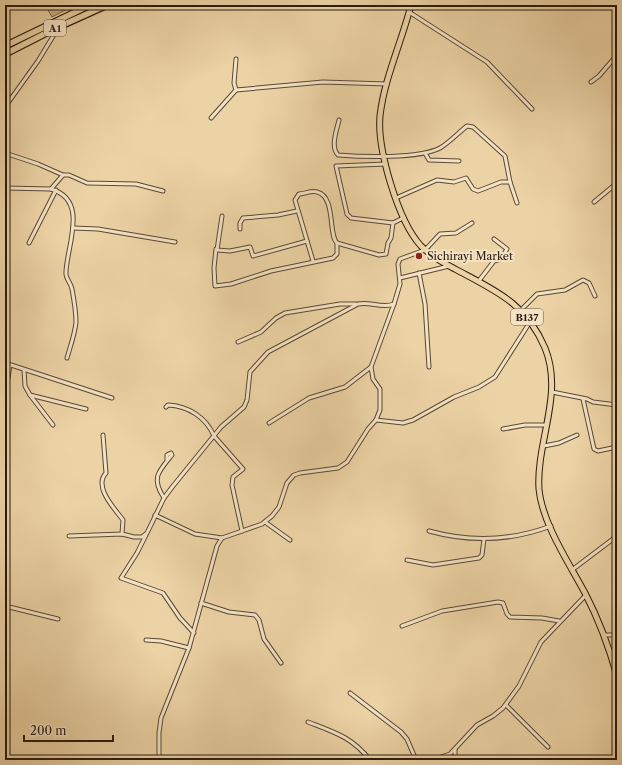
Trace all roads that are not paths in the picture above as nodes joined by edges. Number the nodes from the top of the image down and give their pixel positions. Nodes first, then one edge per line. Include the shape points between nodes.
1 (88, 5) edge
2 (106, 5) edge
3 (411, 5) edge
4 (409, 12) junction
5 (56, 28) junction
6 (5, 46) edge
7 (5, 54) edge
8 (617, 55) edge
9 (236, 59) dead end
10 (591, 82) dead end
11 (387, 84) junction
12 (236, 90) junction
13 (5, 107) edge
14 (532, 109) dead end
15 (212, 118) dead end
16 (339, 120) dead end
17 (5, 153) edge
18 (424, 153) junction
19 (384, 157) junction
20 (459, 161) dead end
21 (386, 164) junction
22 (63, 175) junction
23 (510, 182) junction
24 (617, 183) edge
25 (5, 188) edge
26 (51, 189) junction
27 (56, 190) junction
28 (163, 191) dead end
29 (396, 198) junction
30 (594, 202) dead end
31 (517, 203) dead end
32 (297, 211) junction
33 (222, 216) dead end
34 (403, 218) junction
35 (472, 222) dead end
36 (393, 223) junction
37 (73, 228) junction
38 (240, 229) dead end
39 (494, 239) dead end
40 (307, 241) junction
41 (175, 242) dead end
42 (29, 243) dead end
43 (337, 243) junction
44 (216, 249) junction
45 (425, 250) junction
46 (313, 261) junction
47 (449, 266) junction
48 (419, 273) junction
49 (400, 278) junction
50 (478, 282) junction
51 (595, 296) dead end
52 (358, 304) junction
53 (394, 304) junction
54 (521, 310) junction
55 (530, 322) junction
56 (238, 342) dead end
57 (67, 358) dead end
58 (5, 363) edge
59 (10, 365) junction
60 (371, 367) junction
61 (429, 367) dead end
62 (24, 370) junction
63 (552, 392) junction
64 (30, 395) junction
65 (5, 397) edge
66 (112, 398) dead end
67 (583, 399) junction
68 (617, 405) edge
69 (166, 407) dead end
70 (86, 409) dead end
71 (376, 420) junction
72 (269, 422) dead end
73 (547, 425) junction
74 (53, 426) dead end
75 (503, 429) dead end
76 (103, 435) dead end
77 (214, 436) junction
78 (577, 436) dead end
79 (544, 446) junction
80 (617, 447) edge
81 (167, 461) dead end
82 (164, 498) junction
83 (155, 515) junction
84 (265, 522) junction
85 (551, 526) junction
86 (242, 531) junction
87 (429, 531) dead end
88 (147, 533) junction
89 (122, 534) junction
90 (69, 536) dead end
91 (617, 536) edge
92 (222, 538) junction
93 (484, 539) junction
94 (290, 540) dead end
95 (407, 560) dead end
96 (572, 570) junction
97 (586, 594) junction
98 (201, 603) junction
99 (5, 606) edge
100 (58, 619) dead end
101 (559, 621) junction
102 (402, 626) dead end
103 (194, 633) junction
104 (604, 635) junction
105 (617, 635) edge
106 (146, 640) dead end
107 (189, 648) junction
108 (281, 663) dead end
109 (617, 676) edge
110 (350, 693) dead end
111 (506, 705) junction
112 (308, 722) dead end
113 (548, 747) dead end
114 (455, 749) junction
115 (437, 759) edge
116 (159, 760) edge
117 (370, 760) edge
118 (416, 760) edge
119 (432, 760) edge
120 (455, 760) edge

1 - 6 highway, A1
2 - 5 highway, A1
3 - 4 main road, B137
4 - 11 main road, B137
4 - 14 street via 487,62
5 - 7 highway, A1
5 - 13 street via 38,61
8 - 10 street
9 - 12 street
11 - 12 street via 323,82
11 - 19 main road, B137 via 380,125
12 - 15 street
16 - 19 street via 335,143 338,155
17 - 22 street
18 - 19 street
18 - 20 street via 429,160
18 - 23 street via 441,147 469,126 488,138 505,156
19 - 21 main road, B137
21 - 29 main road, B137
21 - 36 street via 337,165 335,168 349,217
22 - 26 street
22 - 28 street via 87,183 136,184
23 - 29 street via 501,182 478,191 473,189 466,178 454,182 437,180
23 - 31 street
24 - 30 street
25 - 26 street
26 - 27 street
27 - 37 street via 69,200
27 - 42 street
29 - 34 main road, B137
32 - 38 street via 243,218
32 - 40 street
32 - 43 street via 294,200 296,196 319,192 331,210 332,231
33 - 44 street
34 - 36 street
34 - 45 main road, B137
35 - 45 street via 456,233 440,234
36 - 43 street via 386,254 378,255
37 - 41 street via 98,229
37 - 57 street via 66,273 72,287 76,322
39 - 50 street via 507,249 501,259 494,261
40 - 44 street via 253,256 250,247 230,251
40 - 46 street
43 - 46 street via 336,256
44 - 46 street via 215,286 231,284
45 - 47 main road, B137
45 - 49 street via 400,259
47 - 48 street
47 - 50 main road, B137
48 - 49 street
48 - 61 street
49 - 53 street
50 - 54 main road, B137 via 501,294
51 - 54 street via 589,283 583,280 565,290 537,294
52 - 53 street
52 - 56 street via 340,304 285,313 261,332
52 - 77 street via 268,352 250,372 244,407
53 - 60 street
54 - 55 main road, B137
55 - 63 main road, B137 via 546,350
55 - 71 street via 495,377 488,382 413,420 403,423
58 - 59 street
59 - 62 street
59 - 65 street
60 - 71 street via 373,379 381,395
60 - 72 street via 345,387 309,398
62 - 64 street via 25,386
62 - 66 street
63 - 67 street
63 - 73 main road, B137
64 - 70 street
64 - 74 street
67 - 68 street
67 - 80 street via 594,449 598,451
69 - 77 street via 182,406 196,413 212,430
71 - 84 street via 343,466 329,470 300,472 290,479 279,507
73 - 75 street
73 - 79 main road, B137
76 - 89 street via 106,473 103,476 103,488 106,497 123,520
77 - 82 street
77 - 86 street via 243,468 233,477 232,485
78 - 79 street
79 - 85 main road, B137 via 539,488
81 - 82 street via 156,482
82 - 83 street
83 - 88 street
83 - 92 street via 195,534
84 - 86 street
84 - 94 street
85 - 93 street via 525,534
85 - 96 main road, B137
86 - 92 street
87 - 93 street via 455,537
88 - 89 street via 142,537
88 - 103 street via 121,578 163,593
89 - 90 street
91 - 96 street
92 - 98 street via 217,546
93 - 95 street via 482,555 479,558 433,565
96 - 97 main road, B137
97 - 101 street via 574,609
97 - 104 main road, B137
98 - 103 street
98 - 108 street via 229,612 255,615 264,639
99 - 100 street
101 - 102 street via 510,617 506,614 503,604 498,602 442,611
101 - 111 street via 541,642 519,686
103 - 107 street
104 - 105 street
104 - 109 main road, B137
106 - 107 street
107 - 116 street via 161,718
110 - 118 street via 404,735
111 - 113 street
111 - 114 street via 477,725
112 - 117 street via 341,735 364,752
114 - 115 street
114 - 120 street
115 - 119 street

